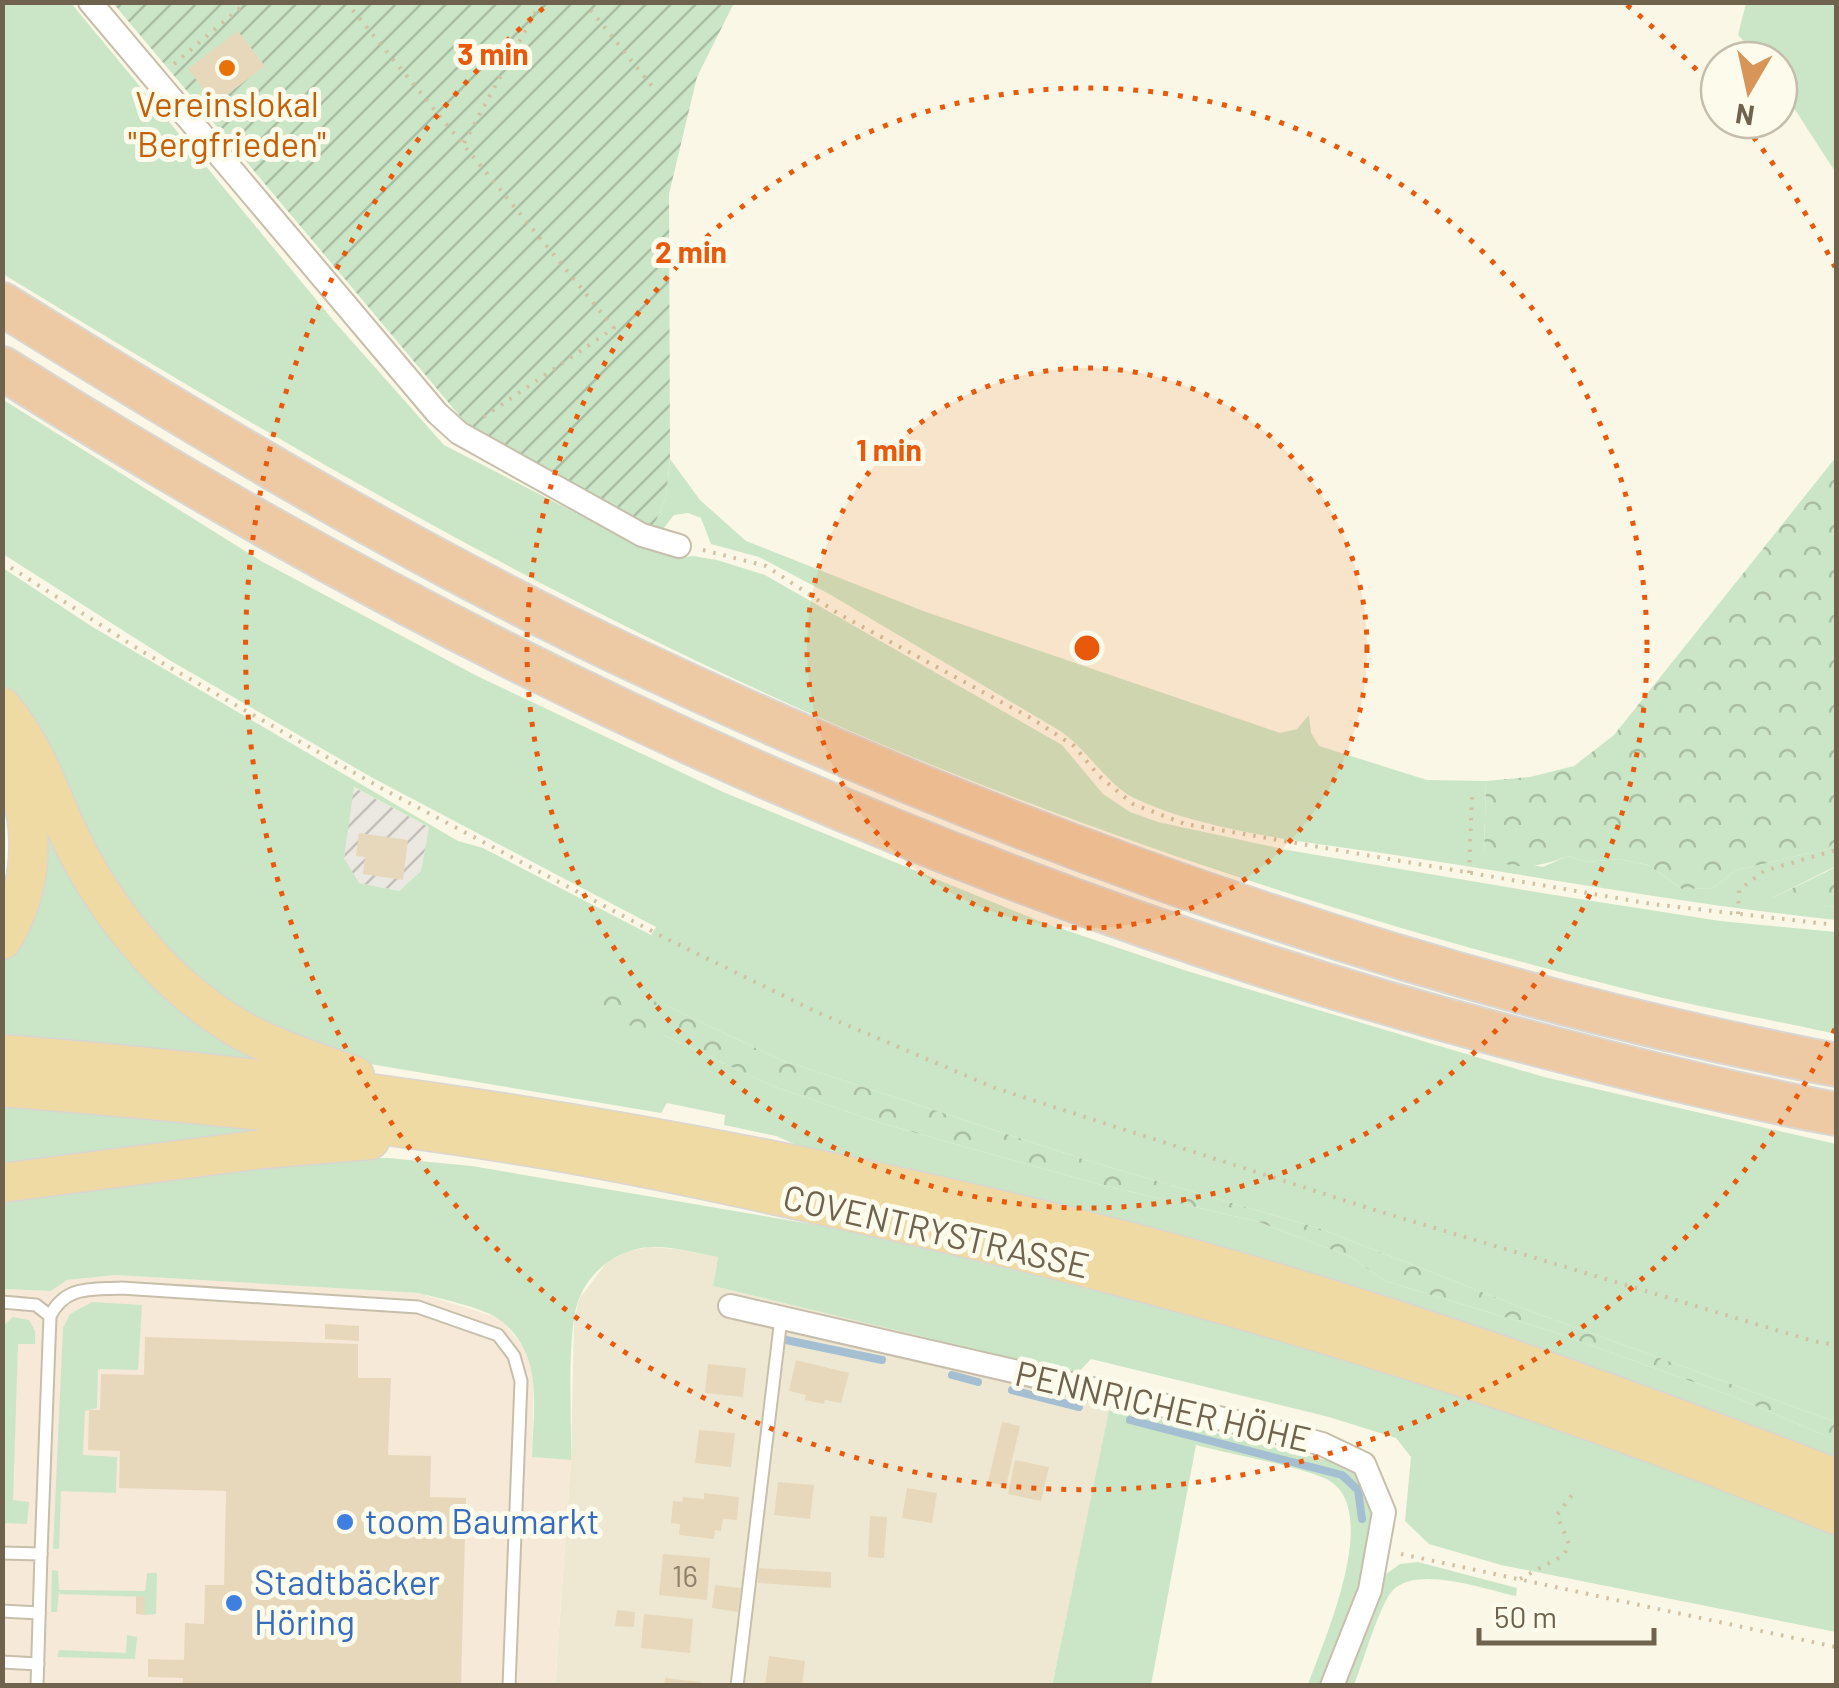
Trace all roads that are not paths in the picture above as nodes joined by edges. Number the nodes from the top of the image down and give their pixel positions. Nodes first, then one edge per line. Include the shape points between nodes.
1 (90, 2) edge
2 (2, 304) edge
3 (2, 368) edge
4 (678, 546) road end
5 (2, 707) edge
6 (2, 752) edge
7 (2, 940) edge
8 (2, 1054) edge
9 (1836, 1065) edge
10 (2, 1087) edge
11 (423, 1100) junction
12 (1836, 1114) edge
13 (442, 1134) junction
14 (2, 1182) edge
15 (2, 1302) edge
16 (730, 1306) dead end
17 (50, 1316) junction
18 (780, 1318) junction
19 (1836, 1478) edge
20 (1836, 1515) edge
21 (2, 1553) edge
22 (41, 1554) junction
23 (2, 1611) edge
24 (39, 1612) junction
25 (2, 1662) edge
26 (38, 1664) junction
27 (37, 1686) edge
28 (509, 1686) edge
29 (737, 1686) edge
30 (1332, 1686) edge

1 - 4 street via 459,433 642,535
2 - 9 highway via 408,544 627,656 941,794 1208,894 1439,966
3 - 12 highway via 349,572 518,661 900,835 1301,978 1611,1064
5 - 11 highway via 46,776 100,892 182,989 264,1042
6 - 7 highway via 23,798 30,848 22,895
8 - 11 highway
10 - 13 highway, COVENTRYSTRASSE
11 - 19 highway via 793,1164 1139,1244 1438,1334
13 - 14 highway
13 - 20 highway, COVENTRYSTRASSE via 656,1169 1135,1278 1431,1366
15 - 17 lane via 36,1304
16 - 18 street, PENNRICHER HÖHE
17 - 22 lane
17 - 28 lane via 60,1299 78,1291 121,1288 418,1307 498,1335 521,1380
18 - 29 lane
18 - 30 street, PENNRICHER HÖHE via 1322,1444 1364,1464 1384,1512 1370,1590
21 - 22 lane
22 - 24 lane
23 - 24 lane
24 - 26 lane
25 - 26 lane
26 - 27 lane

